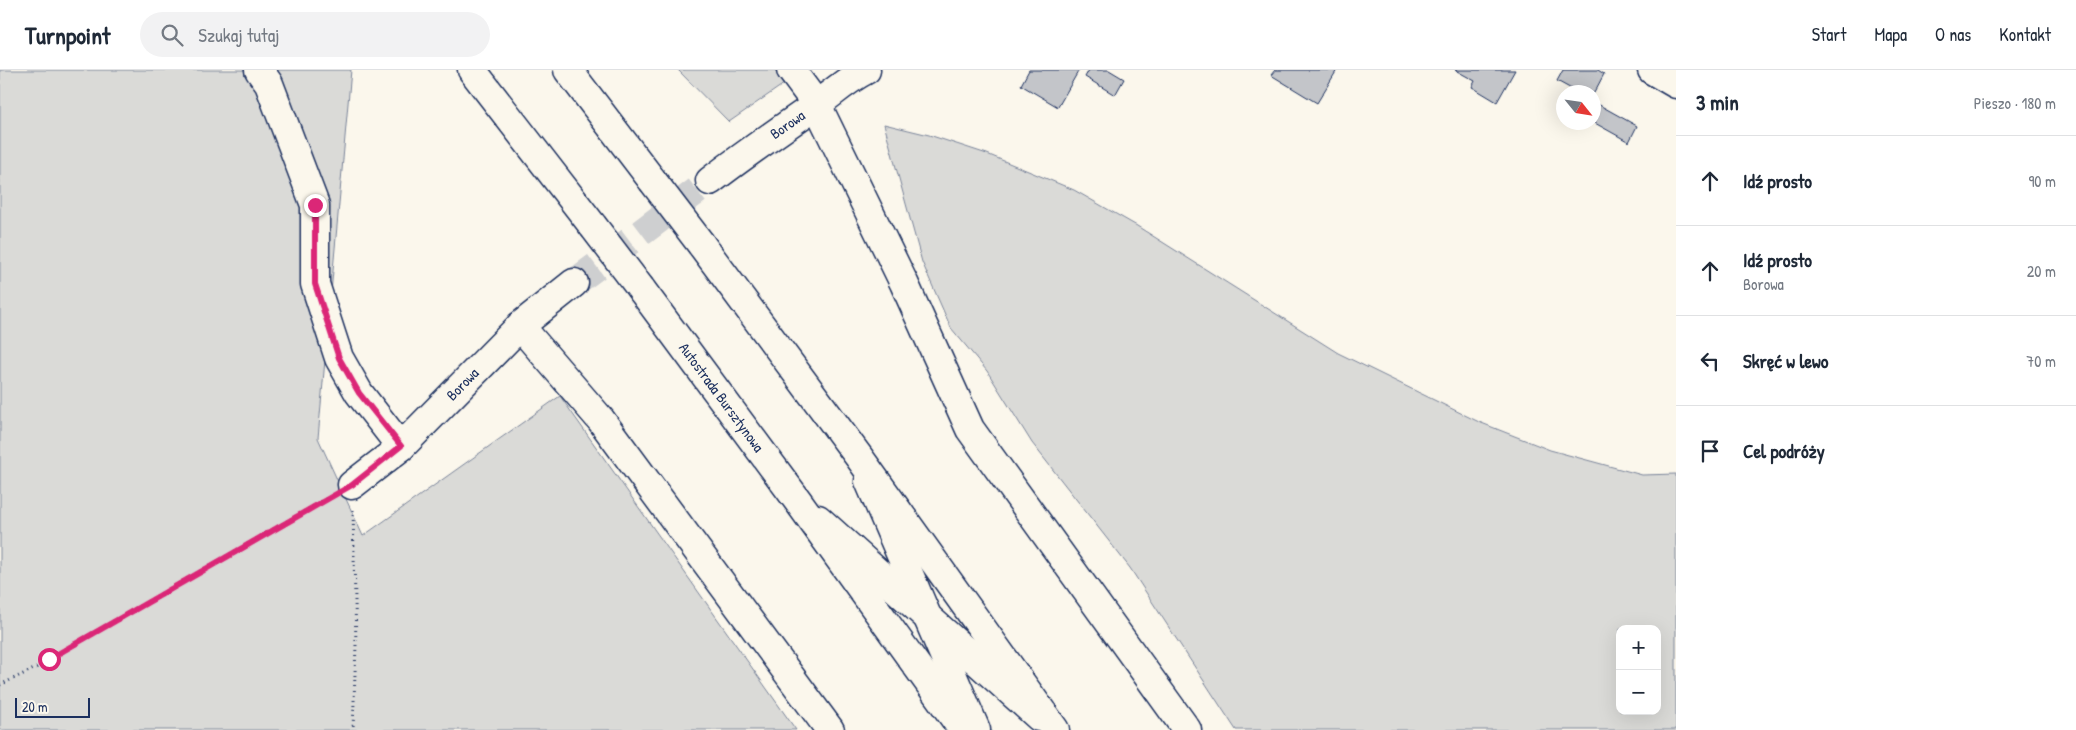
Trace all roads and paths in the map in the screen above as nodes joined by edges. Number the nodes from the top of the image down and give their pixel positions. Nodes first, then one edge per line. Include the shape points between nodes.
1 (259, 70) edge
2 (472, 70) edge
3 (568, 70) edge
4 (791, 70) edge
5 (866, 70) edge
6 (1652, 70) edge
7 (1676, 84) edge
8 (817, 104) junction
9 (710, 180) tunnel mouth
10 (574, 283) tunnel mouth
11 (520, 326) junction
12 (401, 446) junction
13 (859, 457) junction
14 (352, 485) junction
15 (798, 501) junction
16 (928, 617) junction
17 (0, 685) edge
18 (353, 730) edge
19 (830, 730) edge
20 (963, 730) edge
21 (976, 730) edge
22 (1054, 730) edge
23 (1187, 730) edge

1 - 12 main road via 269,84 315,205 315,284 339,358 359,393
2 - 15 main road, Autostrada Bursztynowa, bridge
3 - 13 main road, bridge
4 - 8 main road
5 - 8 main road, Borowa
6 - 7 main road
8 - 9 main road, Borowa
8 - 23 main road via 970,429
10 - 11 main road, Borowa
11 - 12 main road, Borowa
11 - 19 main road via 601,420
12 - 14 main road, Borowa
13 - 16 main road
13 - 22 main road
14 - 17 path via 38,667
14 - 18 path via 356,645
15 - 16 main road
15 - 20 main road, Autostrada Bursztynowa
16 - 21 main road
16 - 22 main road

